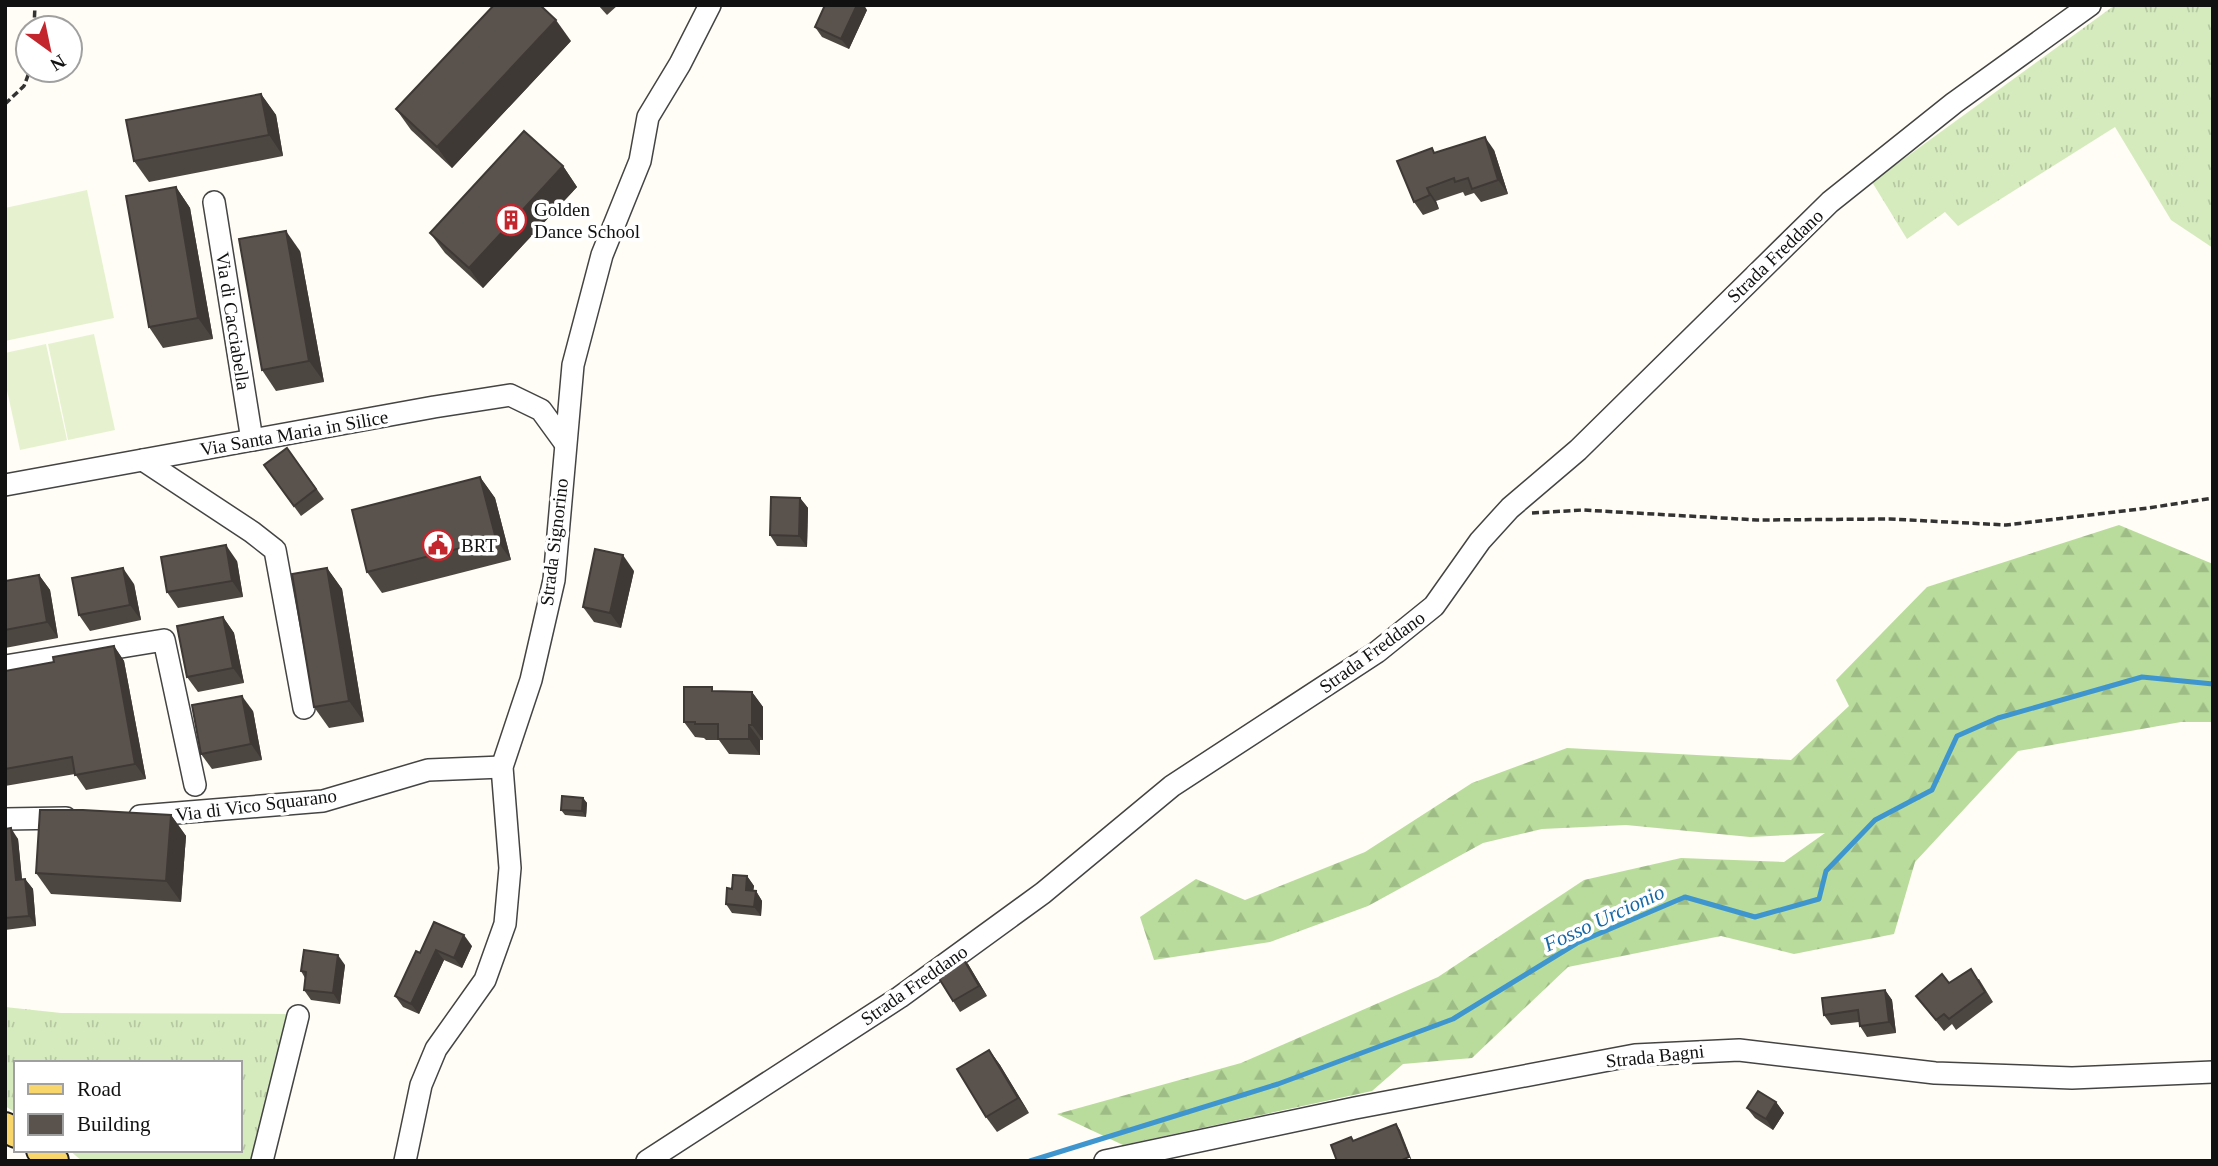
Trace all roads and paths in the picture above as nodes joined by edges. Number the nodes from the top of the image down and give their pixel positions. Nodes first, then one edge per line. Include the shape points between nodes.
1 (710, 5) edge
2 (2090, 5) edge
3 (25, 84) edge
4 (5, 104) edge
5 (214, 202) dead end
6 (253, 440) junction
7 (565, 443) junction
8 (143, 460) junction
9 (5, 485) edge
10 (2213, 498) edge
11 (1510, 508) junction
12 (5, 666) edge
13 (304, 708) dead end
14 (502, 766) junction
15 (195, 785) dead end
16 (89, 817) edge
17 (117, 817) edge
18 (5, 819) edge
19 (298, 1016) dead end
20 (2213, 1072) edge
21 (262, 1161) edge
22 (405, 1161) edge
23 (647, 1161) edge
24 (1105, 1161) edge

1 - 7 street, Strada Signorino via 648,117 640,161 602,255 573,365
2 - 11 street, Strada Freddano via 1954,103 1830,202 1578,450
3 - 4 path
5 - 6 street, Via di Cacciabella
6 - 7 street, Via Santa Maria in Silice via 510,395 541,410
6 - 8 street, Via Santa Maria in Silice
7 - 14 street, Strada Signorino via 554,580 531,680
8 - 9 street, Via Santa Maria in Silice
8 - 13 street via 275,550
10 - 11 path via 2006,525 1890,519 1758,520 1583,510 1524,514
11 - 23 street, Strada Freddano via 1434,606 1377,652 1172,786 1043,893 900,997
12 - 15 street via 164,640
14 - 17 street, Via di Vico Squarano via 428,770 323,801
14 - 22 street, Strada Signorino via 510,868 505,924 485,980 436,1049 421,1085
16 - 18 street
19 - 21 street
20 - 24 street, Strada Bagni via 2072,1078 1935,1073 1739,1050 1635,1055

